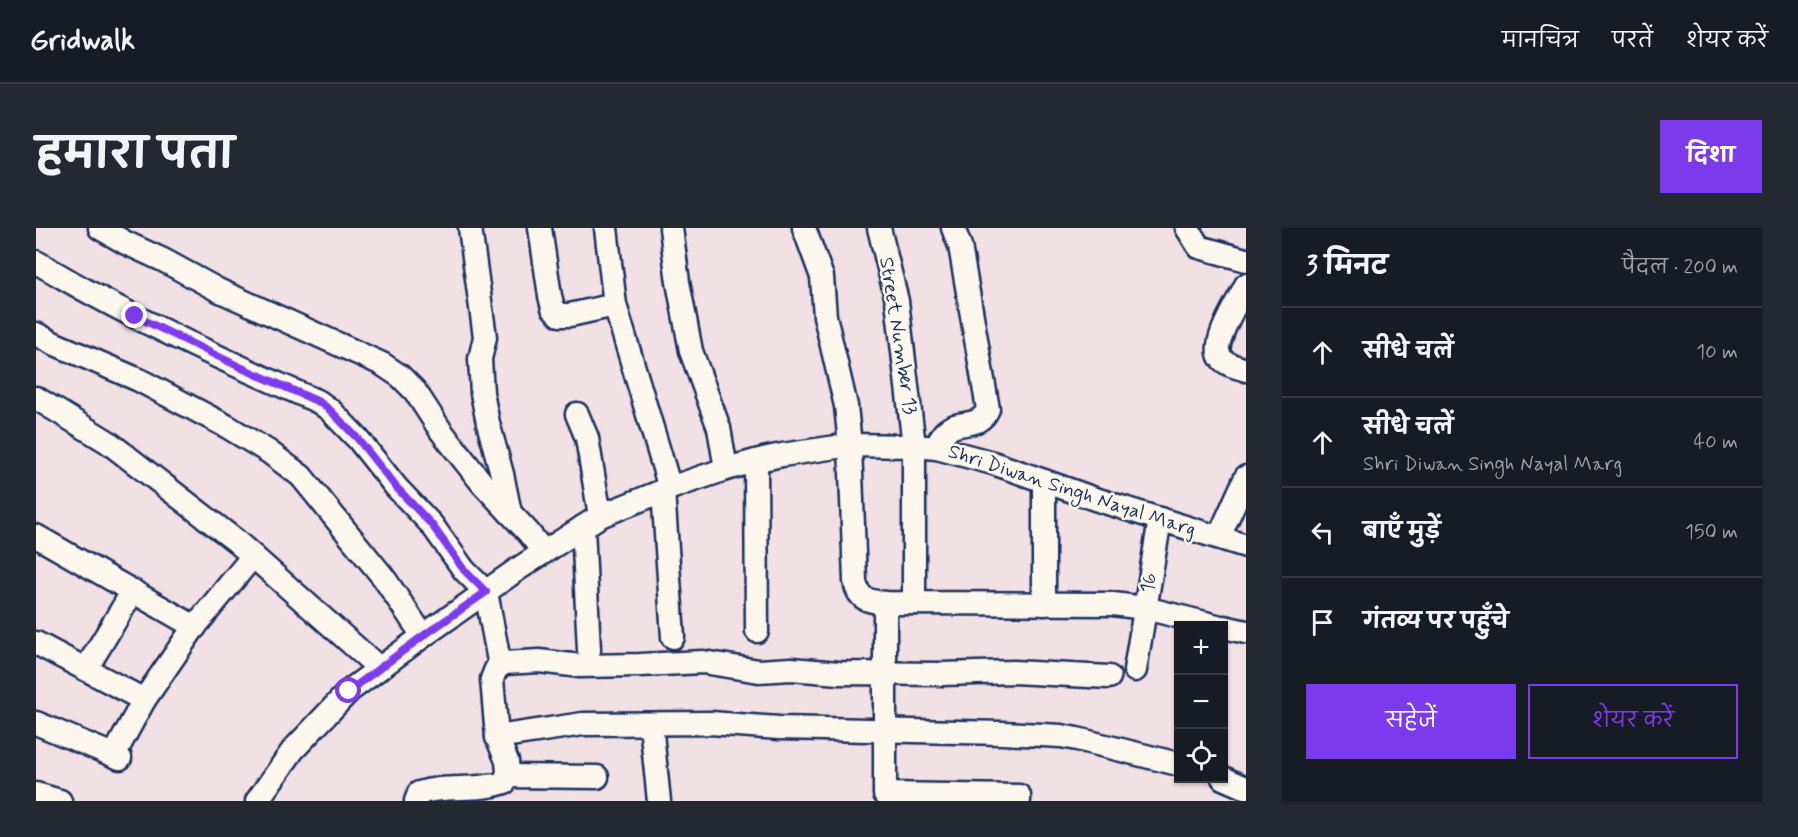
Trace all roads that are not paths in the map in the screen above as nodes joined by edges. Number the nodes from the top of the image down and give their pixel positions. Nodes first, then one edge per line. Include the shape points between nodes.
1 (100, 228) edge
2 (470, 228) edge
3 (540, 228) edge
4 (606, 228) edge
5 (671, 228) edge
6 (804, 228) edge
7 (879, 228) edge
8 (953, 228) edge
9 (1187, 228) edge
10 (1246, 260) edge
11 (36, 262) edge
12 (1246, 285) edge
13 (615, 305) junction
14 (36, 334) edge
15 (1246, 370) edge
16 (36, 398) edge
17 (577, 414) dead end
18 (850, 445) junction
19 (914, 446) junction
20 (937, 448) junction
21 (756, 461) junction
22 (726, 469) junction
23 (1246, 477) edge
24 (1044, 481) junction
25 (666, 489) junction
26 (510, 515) junction
27 (1160, 519) junction
28 (591, 521) junction
29 (36, 536) edge
30 (1219, 537) junction
31 (1246, 546) edge
32 (544, 552) junction
33 (254, 556) junction
34 (133, 591) junction
35 (486, 592) junction
36 (885, 603) junction
37 (914, 603) junction
38 (1044, 604) junction
39 (1145, 608) junction
40 (1197, 621) edge
41 (195, 627) junction
42 (1228, 628) edge
43 (757, 631) dead end
44 (1246, 632) edge
45 (423, 636) junction
46 (673, 637) dead end
47 (36, 643) edge
48 (589, 650) dead end
49 (500, 666) junction
50 (379, 668) junction
51 (86, 669) junction
52 (1135, 670) dead end
53 (885, 673) junction
54 (1109, 677) dead end
55 (144, 700) junction
56 (36, 723) edge
57 (651, 724) junction
58 (885, 731) junction
59 (497, 737) junction
60 (1174, 763) edge
61 (597, 777) dead end
62 (1228, 780) edge
63 (503, 787) edge
64 (1246, 788) edge
65 (36, 794) edge
66 (60, 801) edge
67 (257, 801) edge
68 (416, 801) edge
69 (659, 801) edge
70 (1019, 801) edge

1 - 26 street via 218,290 382,364 400,376
2 - 26 street via 484,337 480,359 482,393
3 - 13 street via 553,308 560,315 570,315
4 - 13 street
5 - 22 street via 691,351 719,428
6 - 18 street via 822,277 825,316 846,406
7 - 19 street, Street Number 13 via 897,301
8 - 20 street via 960,246 988,409 979,421 948,429
9 - 10 street via 1199,247
11 - 35 street via 135,316 330,410
12 - 15 street via 1219,340 1218,351 1221,359
13 - 25 street
14 - 45 street via 139,380 228,427 300,476 384,578
16 - 33 street via 108,442
17 - 28 street via 587,438
18 - 19 street, Shri Diwan Singh Nayal Marg
18 - 21 street, Shri Diwan Singh Nayal Marg
18 - 36 street via 856,590 862,597
19 - 20 street, Shri Diwan Singh Nayal Marg
19 - 37 street, Street Number 13
20 - 24 street, Shri Diwan Singh Nayal Marg
21 - 22 street, Shri Diwan Singh Nayal Marg
21 - 43 street
22 - 25 street, Shri Diwan Singh Nayal Marg
23 - 30 street
24 - 27 street, Shri Diwan Singh Nayal Marg
24 - 38 street
25 - 28 street, Shri Diwan Singh Nayal Marg
25 - 46 street
26 - 32 street
27 - 30 street, Shri Diwan Singh Nayal Marg
27 - 39 street, 16
28 - 32 street, Shri Diwan Singh Nayal Marg
28 - 48 street
29 - 34 street
30 - 31 street, Shri Diwan Singh Nayal Marg
32 - 35 street, Shri Diwan Singh Nayal Marg
33 - 41 street
33 - 50 street
34 - 41 street
34 - 51 street
35 - 45 street, Shri Diwan Singh Nayal Marg
35 - 49 street
36 - 37 street
36 - 53 street
37 - 38 street
38 - 39 street
39 - 40 street, 16
39 - 52 street
41 - 55 street
42 - 44 street
45 - 50 street, Shri Diwan Singh Nayal Marg
47 - 51 street
49 - 53 street via 539,661 580,666 703,662 759,671
49 - 59 street via 492,679
50 - 67 street, Shri Diwan Singh Nayal Marg via 349,691 293,750
51 - 55 street
53 - 54 street via 1014,672
53 - 58 street
55 - 56 street via 117,757
57 - 58 street
57 - 59 street via 583,724
57 - 69 street
58 - 60 street via 1061,736
58 - 70 street via 885,794 1019,796
59 - 63 street via 507,761
61 - 63 street
62 - 64 street
63 - 68 street via 431,789 419,793
65 - 66 street

